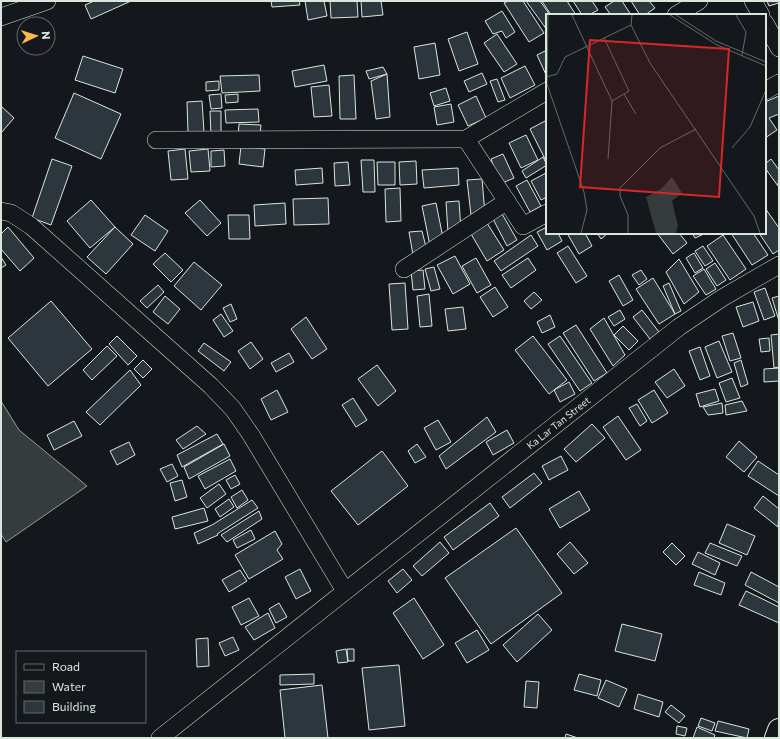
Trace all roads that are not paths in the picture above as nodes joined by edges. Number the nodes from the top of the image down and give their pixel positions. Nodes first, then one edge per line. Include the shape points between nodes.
1 (48, 1) edge
2 (699, 1) edge
3 (753, 1) edge
4 (678, 14) edge
5 (760, 14) edge
6 (1, 17) edge
7 (766, 25) edge
8 (779, 48) edge
9 (779, 83) edge
10 (766, 90) edge
11 (546, 92) edge
12 (466, 139) junction
13 (156, 140) dead end
14 (507, 202) junction
15 (1, 211) edge
16 (546, 214) edge
17 (779, 265) edge
18 (404, 269) dead end
19 (345, 591) junction
20 (779, 730) edge
21 (160, 738) edge
22 (776, 738) edge

1 - 6 street
2 - 4 street
3 - 5 street
7 - 8 street
9 - 10 street
11 - 12 street
12 - 13 street
12 - 14 street
14 - 16 street via 523,226
14 - 18 street
15 - 19 street via 11,212 31,226 227,403 251,435
17 - 19 street, Ka Lar Tan Street via 679,327
19 - 21 street, Ka Lar Tan Street
20 - 22 main road

